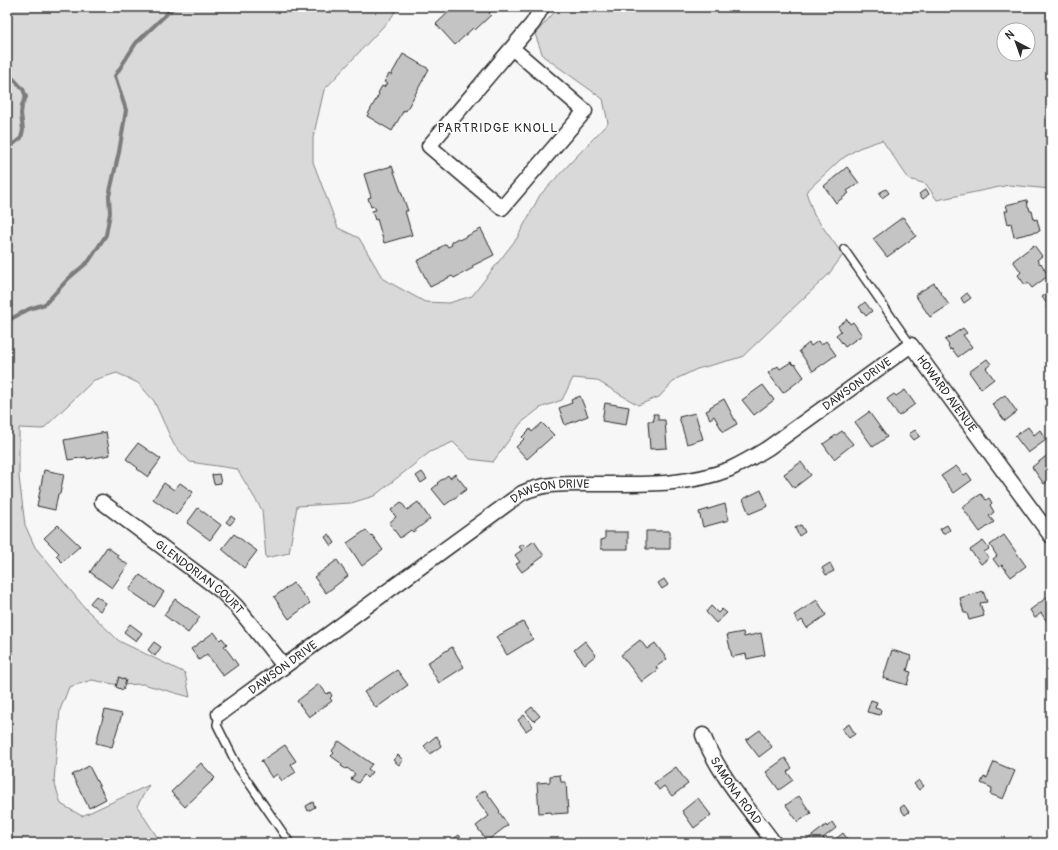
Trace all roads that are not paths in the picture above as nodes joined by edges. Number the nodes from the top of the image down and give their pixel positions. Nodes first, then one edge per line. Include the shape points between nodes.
1 (542, 7) edge
2 (512, 48) junction
3 (844, 249) dead end
4 (911, 345) junction
5 (102, 502) dead end
6 (1051, 536) edge
7 (284, 666) junction
8 (219, 714) joint
9 (703, 735) dead end
10 (290, 843) edge
11 (774, 843) edge

1 - 2 street via 533,23
2 - 2 street via 429,146 502,208 585,111
3 - 4 lane, HOWARD AVENUE
4 - 6 street, HOWARD AVENUE
4 - 7 street, DAWSON DRIVE via 768,448 730,469 676,482 553,484 522,493
5 - 7 street, GLENDORIAN COURT via 221,591 238,607
7 - 8 street, DAWSON DRIVE
8 - 10 lane via 217,725 238,767
9 - 11 street, SAMONA ROAD via 719,768

